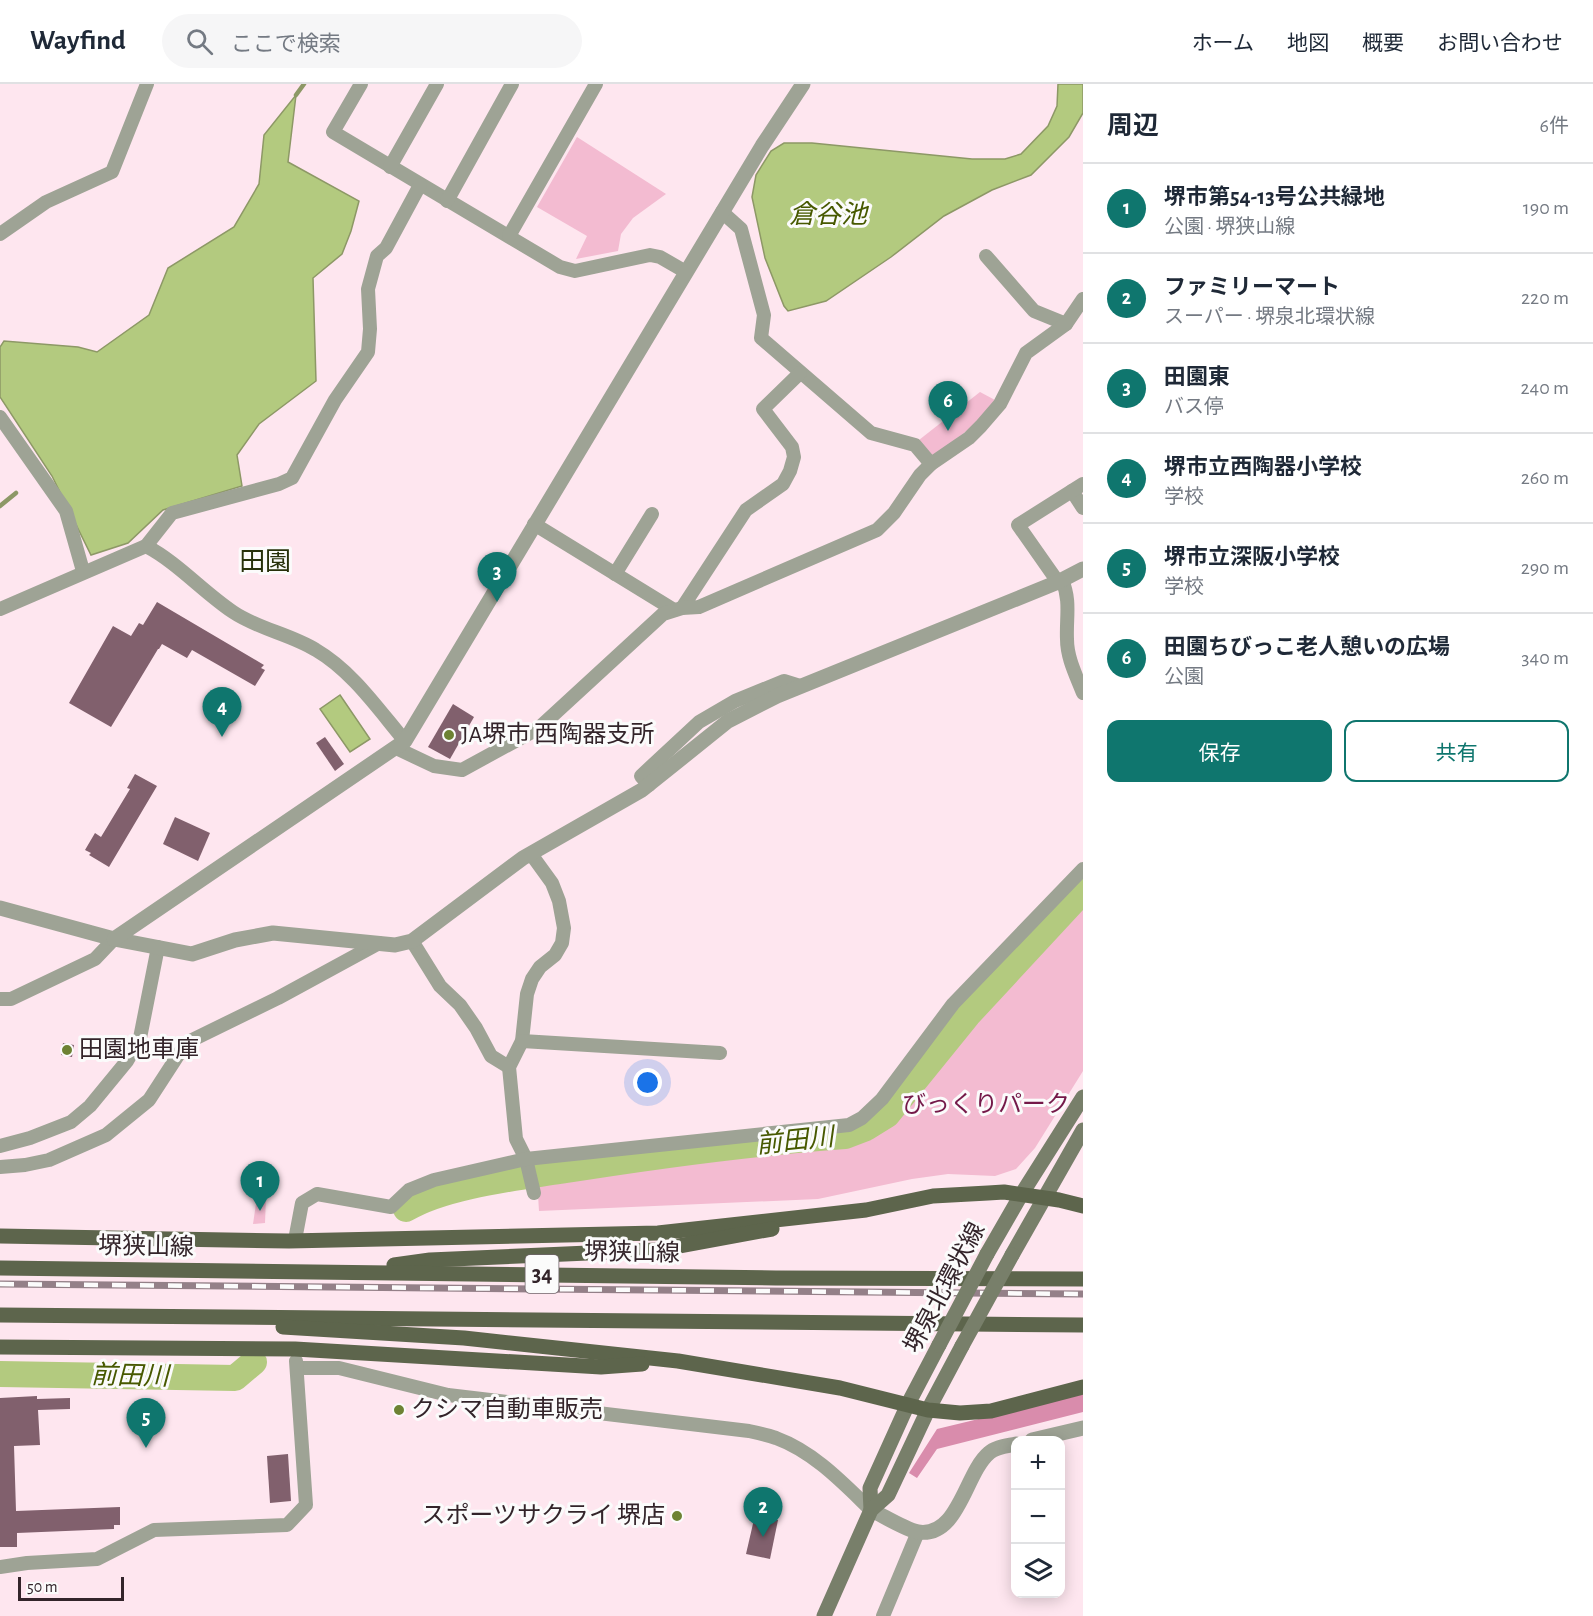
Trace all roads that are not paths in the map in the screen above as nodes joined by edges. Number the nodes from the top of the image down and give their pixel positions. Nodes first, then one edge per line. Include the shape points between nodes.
1 (147, 84) edge
2 (361, 84) edge
3 (437, 84) edge
4 (512, 84) edge
5 (596, 84) edge
6 (803, 84) edge
7 (390, 167) junction
8 (420, 185) junction
9 (447, 201) junction
10 (722, 212) junction
11 (0, 234) edge
12 (509, 236) junction
13 (986, 256) dead end
14 (686, 272) junction
15 (1083, 299) edge
16 (1066, 324) junction
17 (800, 373) junction
18 (0, 417) edge
19 (931, 464) junction
20 (1077, 488) edge
21 (1083, 508) edge
22 (651, 513) dead end
23 (534, 524) junction
24 (146, 546) junction
25 (1083, 569) edge
26 (83, 571) junction
27 (615, 574) junction
28 (1060, 581) junction
29 (0, 609) edge
30 (678, 609) junction
31 (1083, 693) edge
32 (401, 744) junction
33 (531, 854) junction
34 (1083, 869) edge
35 (0, 908) edge
36 (114, 939) junction
37 (412, 940) junction
38 (379, 943) junction
39 (158, 947) junction
40 (0, 999) edge
41 (522, 1041) junction
42 (720, 1053) dead end
43 (509, 1067) junction
44 (1083, 1097) edge
45 (1083, 1130) edge
46 (0, 1146) edge
47 (526, 1160) junction
48 (0, 1167) edge
49 (533, 1189) dead end
50 (1021, 1195) junction
51 (1044, 1198) junction
52 (1083, 1206) edge
53 (866, 1210) junction
54 (0, 1236) edge
55 (295, 1240) junction
56 (0, 1268) edge
57 (346, 1272) junction
58 (1083, 1280) edge
59 (0, 1315) edge
60 (150, 1317) junction
61 (1083, 1324) edge
62 (0, 1347) edge
63 (295, 1349) junction
64 (678, 1361) junction
65 (297, 1368) junction
66 (1083, 1387) edge
67 (908, 1404) junction
68 (928, 1410) junction
69 (1083, 1428) edge
70 (1049, 1436) edge
71 (1011, 1445) edge
72 (871, 1510) junction
73 (918, 1532) junction
74 (0, 1567) edge
75 (824, 1616) edge
76 (883, 1616) edge

1 - 11 street via 112,172 46,202
2 - 7 street via 333,132
3 - 7 street
4 - 9 street
5 - 12 street
6 - 10 street
7 - 8 street
8 - 9 street
8 - 24 street via 386,248 377,256 368,289 368,352 335,400 292,478 172,513
9 - 12 street
10 - 14 street
10 - 17 street via 741,229 764,315 761,338
12 - 14 street via 560,267 575,271 650,255
13 - 16 street via 1034,310
14 - 23 street
15 - 16 street
16 - 19 street via 1026,353 1000,404 981,426
17 - 19 street via 871,433 915,445
17 - 30 street via 763,409 792,447 790,471 783,484 746,510
18 - 26 street via 66,511
19 - 30 street via 877,530 699,607
20 - 21 street
20 - 28 street via 1018,525
22 - 27 street
23 - 27 street
23 - 32 street
24 - 26 street
24 - 32 street via 162,554 234,613 315,649 330,660 359,686
25 - 28 street
26 - 29 street
27 - 30 street
28 - 31 street via 1068,593 1069,657
28 - 33 street via 800,686 728,721 649,785
30 - 32 street via 663,614 539,728 462,770 434,766
32 - 36 street
33 - 37 street
33 - 41 street via 552,883 564,928 562,944 532,979
34 - 47 street via 952,1004 882,1100 849,1125
35 - 36 street
36 - 39 street
36 - 40 street via 95,959 11,999
37 - 38 street via 395,945
37 - 43 street via 440,986 476,1028 491,1056
38 - 39 street via 273,933 192,954
38 - 48 street via 186,1043 149,1100 106,1135 49,1160
39 - 46 street via 140,1038 127,1061 90,1106 71,1122
41 - 42 street
41 - 43 street
43 - 47 street via 516,1139
44 - 50 main road, 堺泉北環状線
45 - 51 main road, 堺泉北環状線
47 - 49 street
47 - 55 street via 434,1180 409,1191 391,1208 317,1194 302,1203
50 - 51 main road
50 - 53 main road via 988,1192 933,1196
50 - 67 main road, 堺泉北環状線, bridge
51 - 52 main road
51 - 68 main road, 堺泉北環状線, bridge
53 - 55 main road via 658,1233
53 - 57 main road via 657,1250 430,1260
54 - 55 main road
56 - 57 main road, 堺狭山線 / 34
57 - 58 main road, 堺狭山線 / 34
59 - 60 main road, 34
60 - 61 main road, 34
60 - 64 main road via 464,1338
62 - 63 main road
63 - 64 main road via 601,1367
63 - 65 street
64 - 67 main road via 840,1388
65 - 72 street via 339,1368 448,1395 749,1431 778,1439 802,1452 836,1475
65 - 74 street via 306,1505 287,1526 154,1530 97,1559
66 - 68 main road via 992,1410
67 - 68 main road
67 - 72 main road, 堺泉北環状線 via 870,1488
68 - 72 main road, 堺泉北環状線 via 888,1495
69 - 70 street
71 - 73 street via 991,1450 981,1460 942,1527
72 - 73 street
72 - 75 main road, 堺泉北環状線
73 - 76 street

